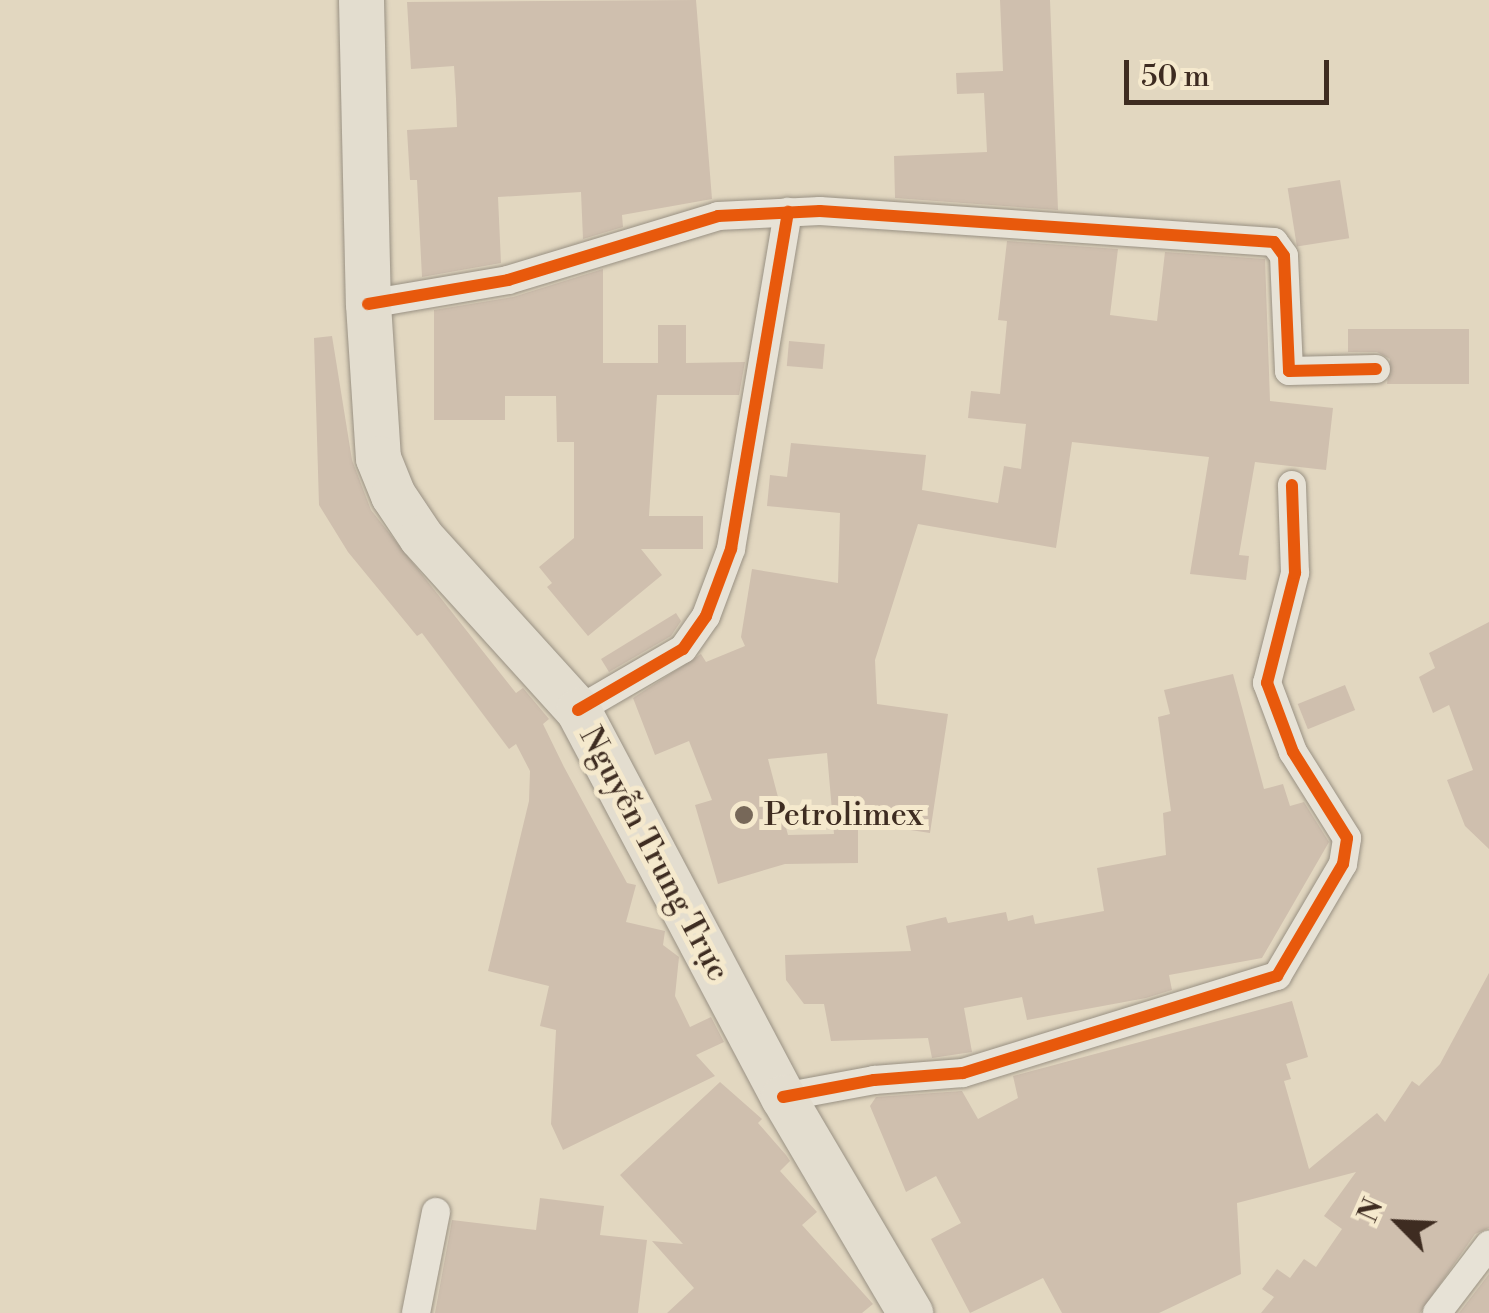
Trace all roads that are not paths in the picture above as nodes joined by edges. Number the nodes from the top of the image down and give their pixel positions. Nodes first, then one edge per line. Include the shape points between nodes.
1 (361, 0) edge
2 (788, 212) junction
3 (368, 304) junction
4 (1376, 369) dead end
5 (1292, 486) dead end
6 (578, 710) junction
7 (783, 1096) junction
8 (436, 1212) dead end
9 (1489, 1245) edge
10 (416, 1313) edge
11 (910, 1313) edge
12 (1437, 1313) edge

1 - 3 main road, Nguyễn Trung Trực
2 - 3 street via 718,216 508,280
2 - 4 street via 1274,242 1284,256 1290,371
2 - 6 street via 731,549 706,616 684,649
3 - 6 main road, Nguyễn Trung Trực via 378,458 393,495 421,537
5 - 7 street via 1294,573 1267,682 1293,752 1347,838 1343,864 1277,976 963,1074
6 - 7 main road, Nguyễn Trung Trực
7 - 11 main road, Nguyễn Trung Trực
8 - 10 street
9 - 12 street

